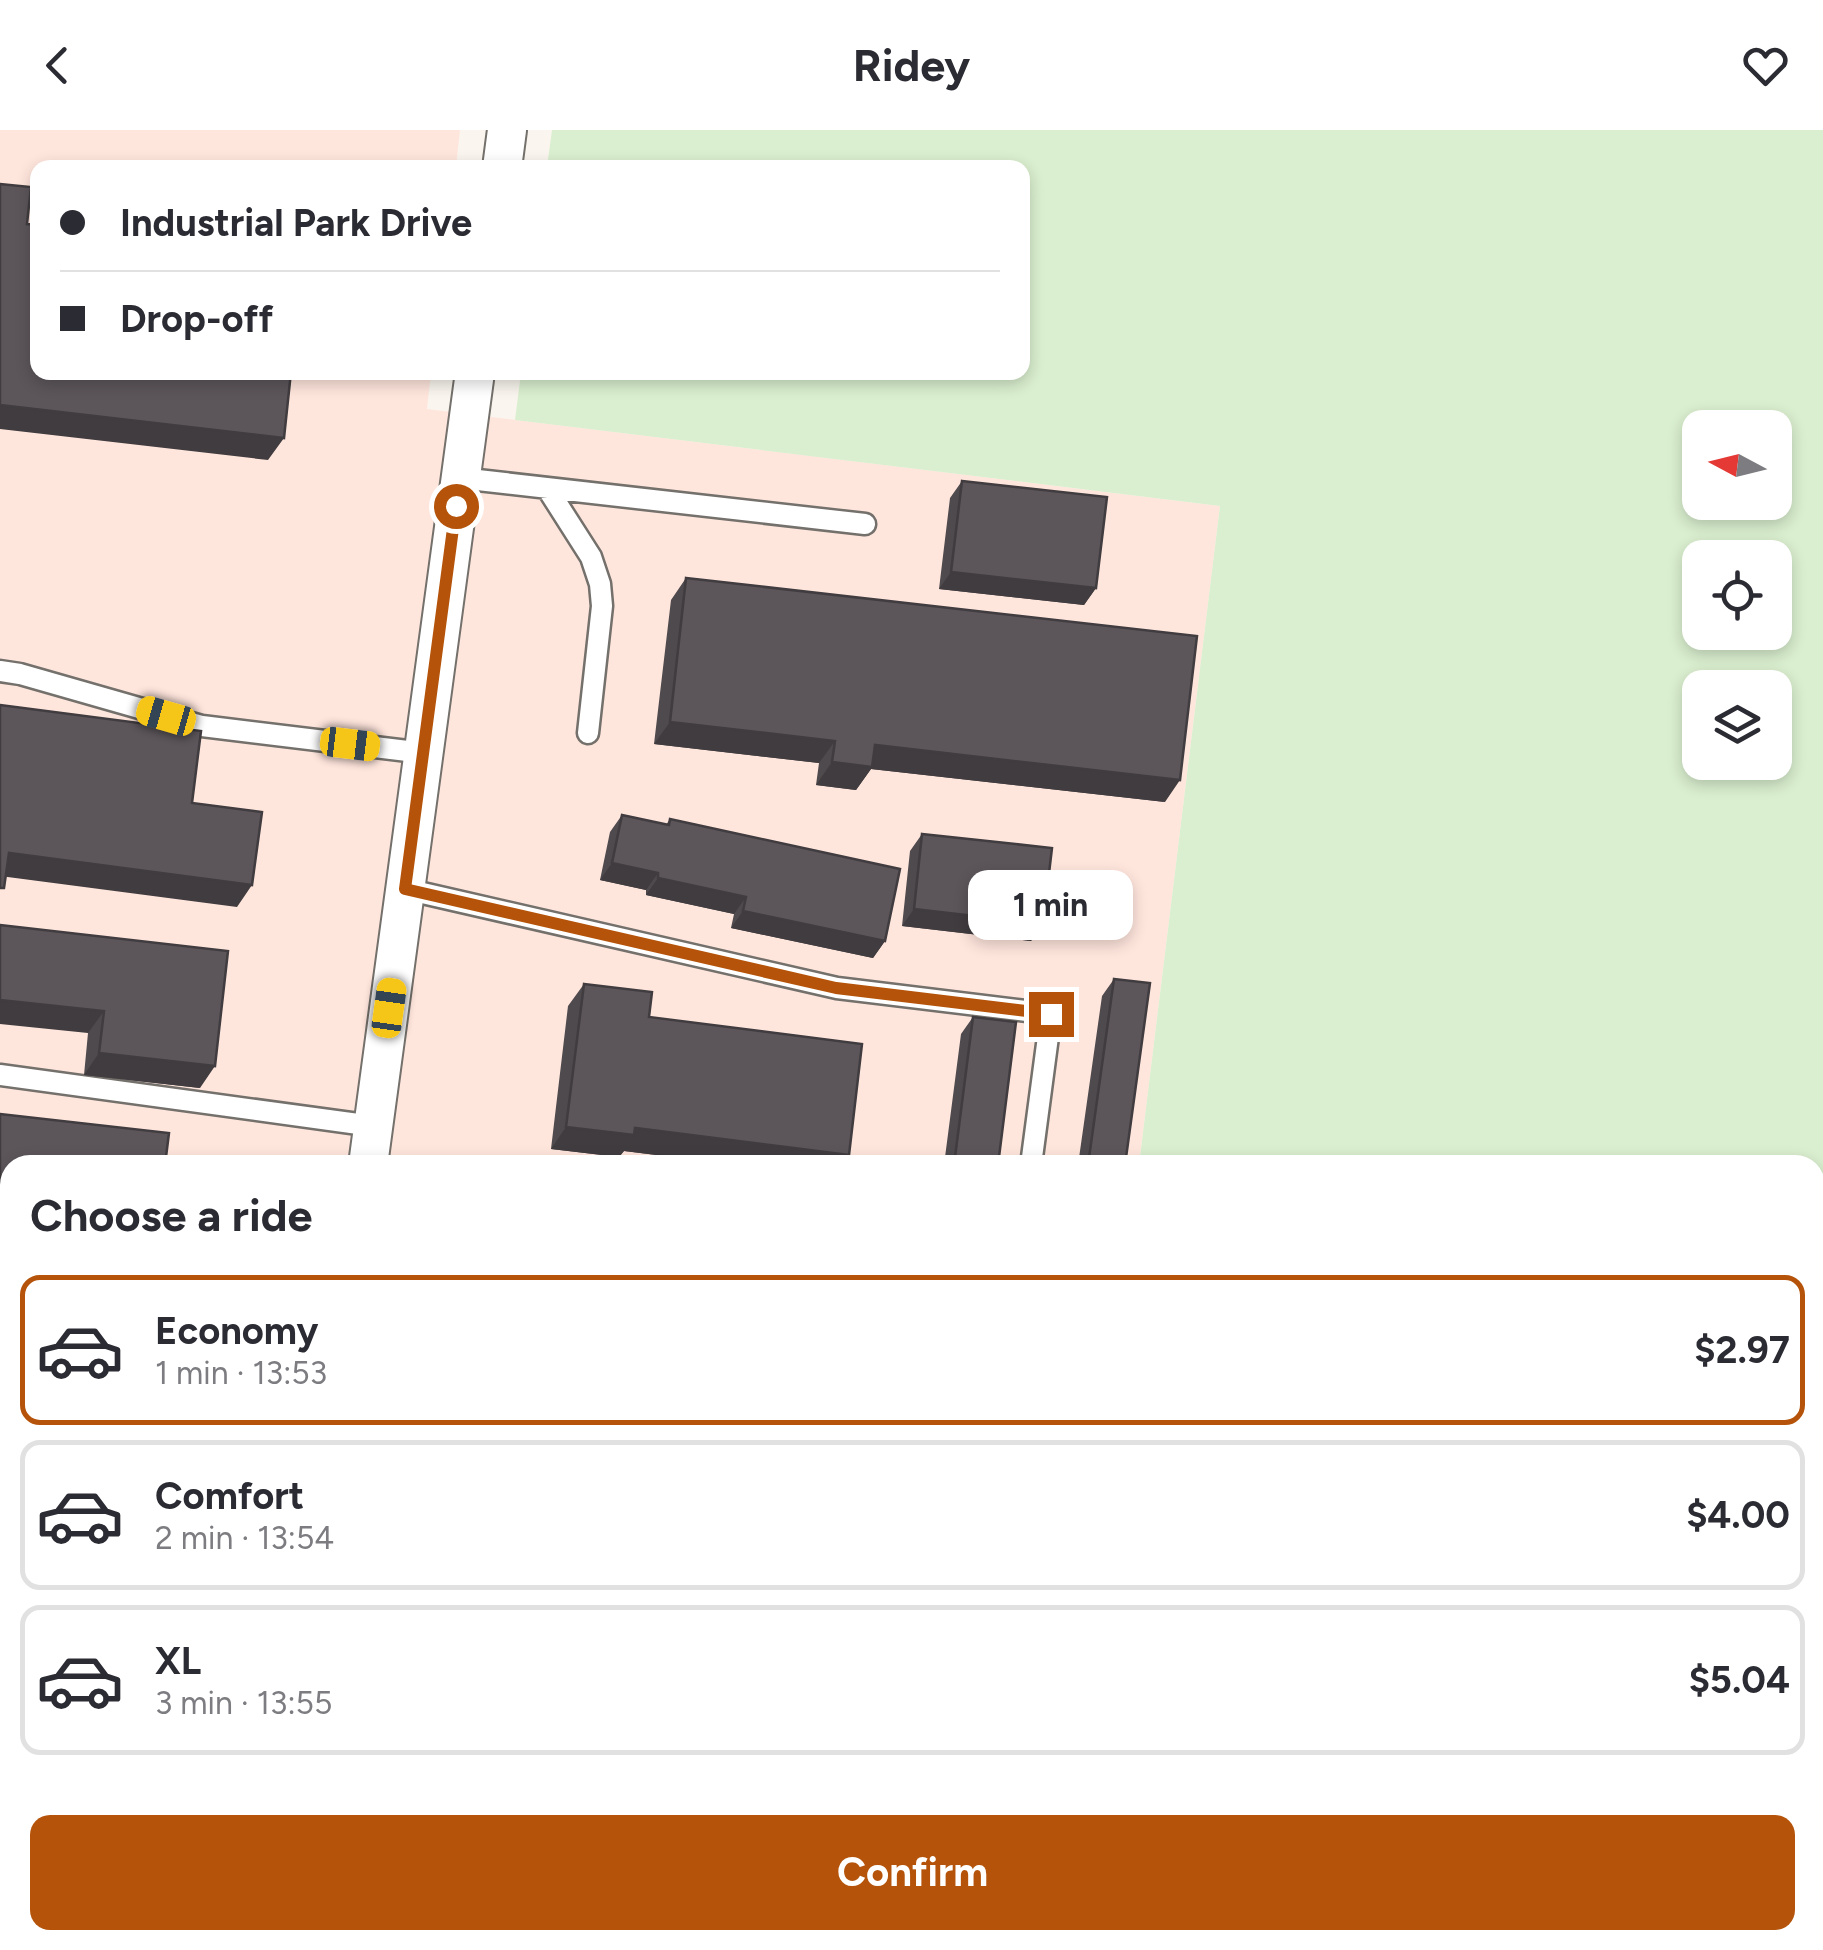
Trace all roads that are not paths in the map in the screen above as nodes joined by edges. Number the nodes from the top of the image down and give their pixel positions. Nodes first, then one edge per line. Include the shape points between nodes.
1 (507, 130) edge
2 (503, 160) edge
3 (473, 380) edge
4 (460, 478) junction
5 (548, 488) junction
6 (865, 524) dead end
7 (0, 672) edge
8 (588, 733) dead end
9 (424, 753) junction
10 (405, 889) junction
11 (0, 1075) edge
12 (372, 1126) junction
13 (369, 1155) edge
14 (1032, 1155) edge

1 - 2 street
3 - 4 street
4 - 5 lane
4 - 9 street
5 - 6 lane
5 - 8 lane via 592,557 600,584
7 - 9 lane via 202,726
9 - 10 street
10 - 12 street
10 - 14 lane via 836,988 1051,1014
11 - 12 lane
12 - 13 street

